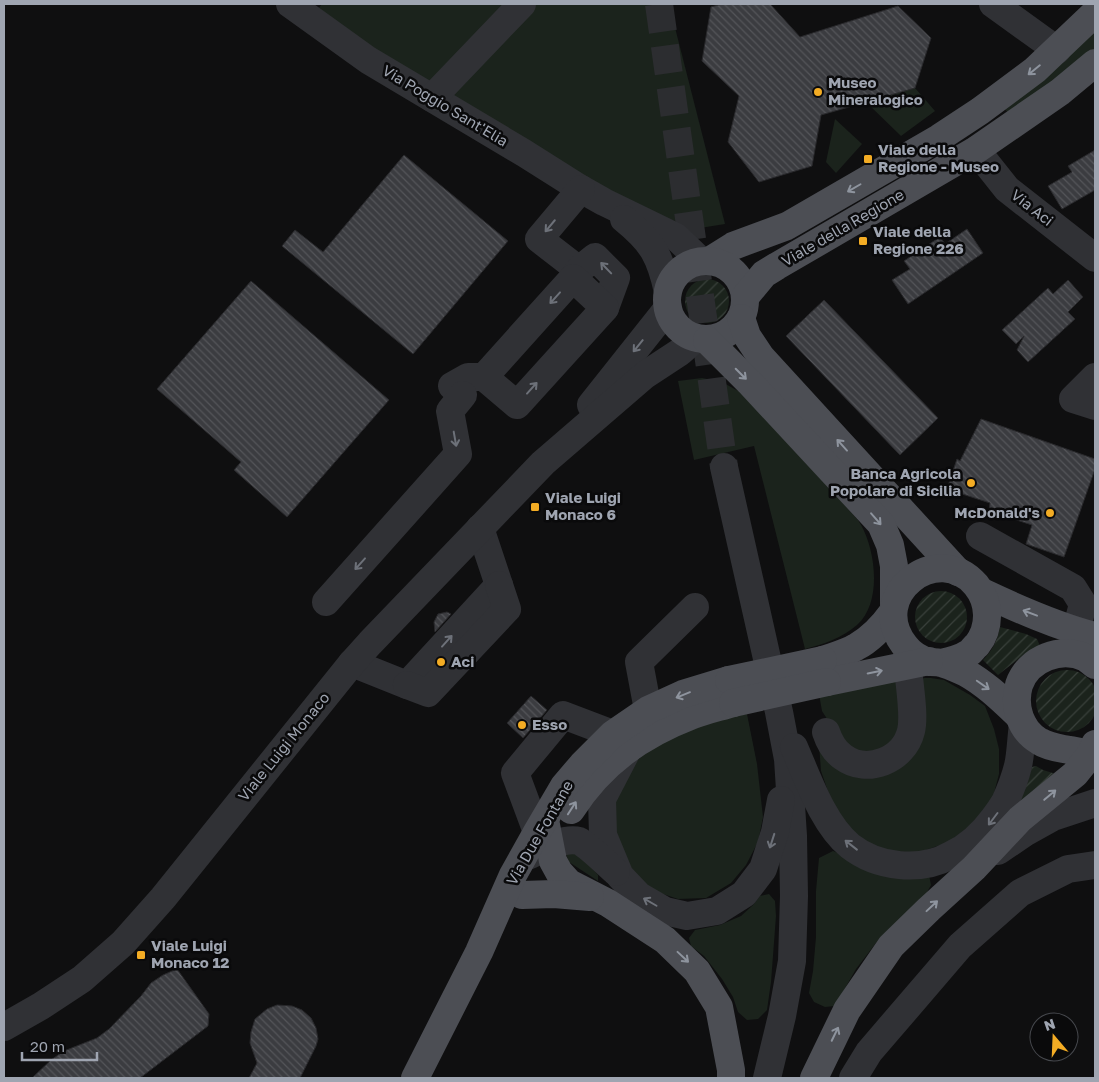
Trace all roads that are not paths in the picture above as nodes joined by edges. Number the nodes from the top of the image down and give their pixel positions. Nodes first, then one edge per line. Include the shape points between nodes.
1 (290, 4) edge
2 (522, 4) edge
3 (993, 4) edge
4 (1095, 13) edge
5 (1057, 50) junction
6 (1095, 63) edge
7 (432, 98) junction
8 (976, 150) junction
9 (593, 196) junction
10 (1095, 258) edge
11 (705, 261) junction
12 (576, 274) junction
13 (668, 300) junction
14 (743, 307) junction
15 (701, 339) junction
16 (484, 377) junction
17 (1095, 377) edge
18 (1095, 406) edge
19 (555, 452) junction
20 (724, 467) tunnel mouth
21 (480, 528) junction
22 (980, 536) dead end
23 (958, 572) junction
24 (982, 592) junction
25 (326, 602) dead end
26 (695, 607) dead end
27 (894, 608) junction
28 (1084, 648) edge
29 (926, 663) junction
30 (352, 664) junction
31 (825, 671) junction
32 (731, 691) junction
33 (648, 710) junction
34 (779, 712) junction
35 (1021, 720) junction
36 (826, 732) dead end
37 (621, 741) junction
38 (1094, 747) edge
39 (788, 759) junction
40 (1095, 803) edge
41 (543, 832) junction
42 (1095, 865) edge
43 (974, 868) junction
44 (620, 876) junction
45 (522, 895) junction
46 (595, 897) junction
47 (479, 952) junction
48 (4, 1027) edge
49 (415, 1078) edge
50 (731, 1078) edge
51 (767, 1078) edge
52 (814, 1078) edge
53 (852, 1078) edge

1 - 7 street, Via Poggio Sant'Elia via 368,60
2 - 7 street
3 - 5 street
4 - 5 main road, Viale della Regione
5 -> 11 main road, Viale della Regione via 1020,82 939,138 787,226 733,246
6 - 8 main road, Viale della Regione via 1060,92
7 - 9 street, Via Poggio Sant'Elia
8 - 10 street, Via Aci via 1007,189
8 - 14 main road, Viale della Regione via 764,274
9 - 11 street via 676,237
9 -> 12 street via 539,239
9 - 13 street via 635,228 654,250
11 - 13 main road via 693,264 677,275
11 - 14 main road via 726,267 735,275 742,285
12 -> 16 street
16 -> 12 street via 517,405 605,308 616,278 595,256
13 - 15 main road via 673,321 683,332
13 -> 19 street
14 - 15 main road via 729,332 718,338
23 -> 14 main road via 761,357 747,336
15 - 19 street via 645,375
15 -> 27 main road via 750,382 881,524 894,566
16 -> 25 street via 468,377 457,391 450,411 458,454
17 - 18 street via 1073,399
19 - 21 street, Viale Luigi Monaco
20 - 34 street
21 - 30 street, Viale Luigi Monaco
30 -> 21 street via 408,685 499,585
22 - 28 street via 1073,588 1083,604
23 - 24 main road
23 - 27 main road via 926,570 901,589
28 -> 24 main road
24 - 29 main road via 987,624 982,639 971,652 957,660
26 - 33 street via 639,662
27 - 29 main road via 894,626 899,638 906,648
27 - 31 main road via 883,626
28 - 35 main road via 1041,659 1028,669 1020,684 1017,700
31 -> 29 main road
29 -> 35 main road via 966,674 1000,698
29 - 36 street via 910,732 898,753 872,765 858,764 838,753
30 - 48 street, Viale Luigi Monaco via 124,943 82,979
31 - 32 main road, bridge
32 -> 33 main road, Via Due Fontane via 683,694
32 - 37 main road, Via Due Fontane via 694,714 656,731
33 - 37 main road, Via Due Fontane
35 -> 34 street via 1018,766 1005,803 986,828 951,856 936,862 906,866 875,860 850,846 838,834 821,810
34 - 39 street
35 - 38 main road via 1030,734 1050,746
37 - 41 main road, Via Due Fontane via 582,765 564,786
37 - 41 street via 563,715 515,773
37 - 44 street via 602,799 603,834
43 -> 38 main road via 1020,819 1075,774
39 -> 44 street via 775,832 766,860 744,894 717,911 687,916 665,911 639,896
39 - 51 street via 793,836 792,961
40 - 43 street via 1053,817
41 - 44 street via 579,842
41 - 45 main road, Via Due Fontane
41 - 46 main road via 553,862 564,877
41 - 47 main road, Via Due Fontane via 523,858
42 - 53 street via 1068,869 1012,900 960,946 869,1052
52 -> 43 main road via 847,1010 891,946
45 - 46 main road
45 - 47 main road, Via Due Fontane
46 -> 50 main road via 665,940 697,971 719,1007
47 - 49 main road, Via Due Fontane

